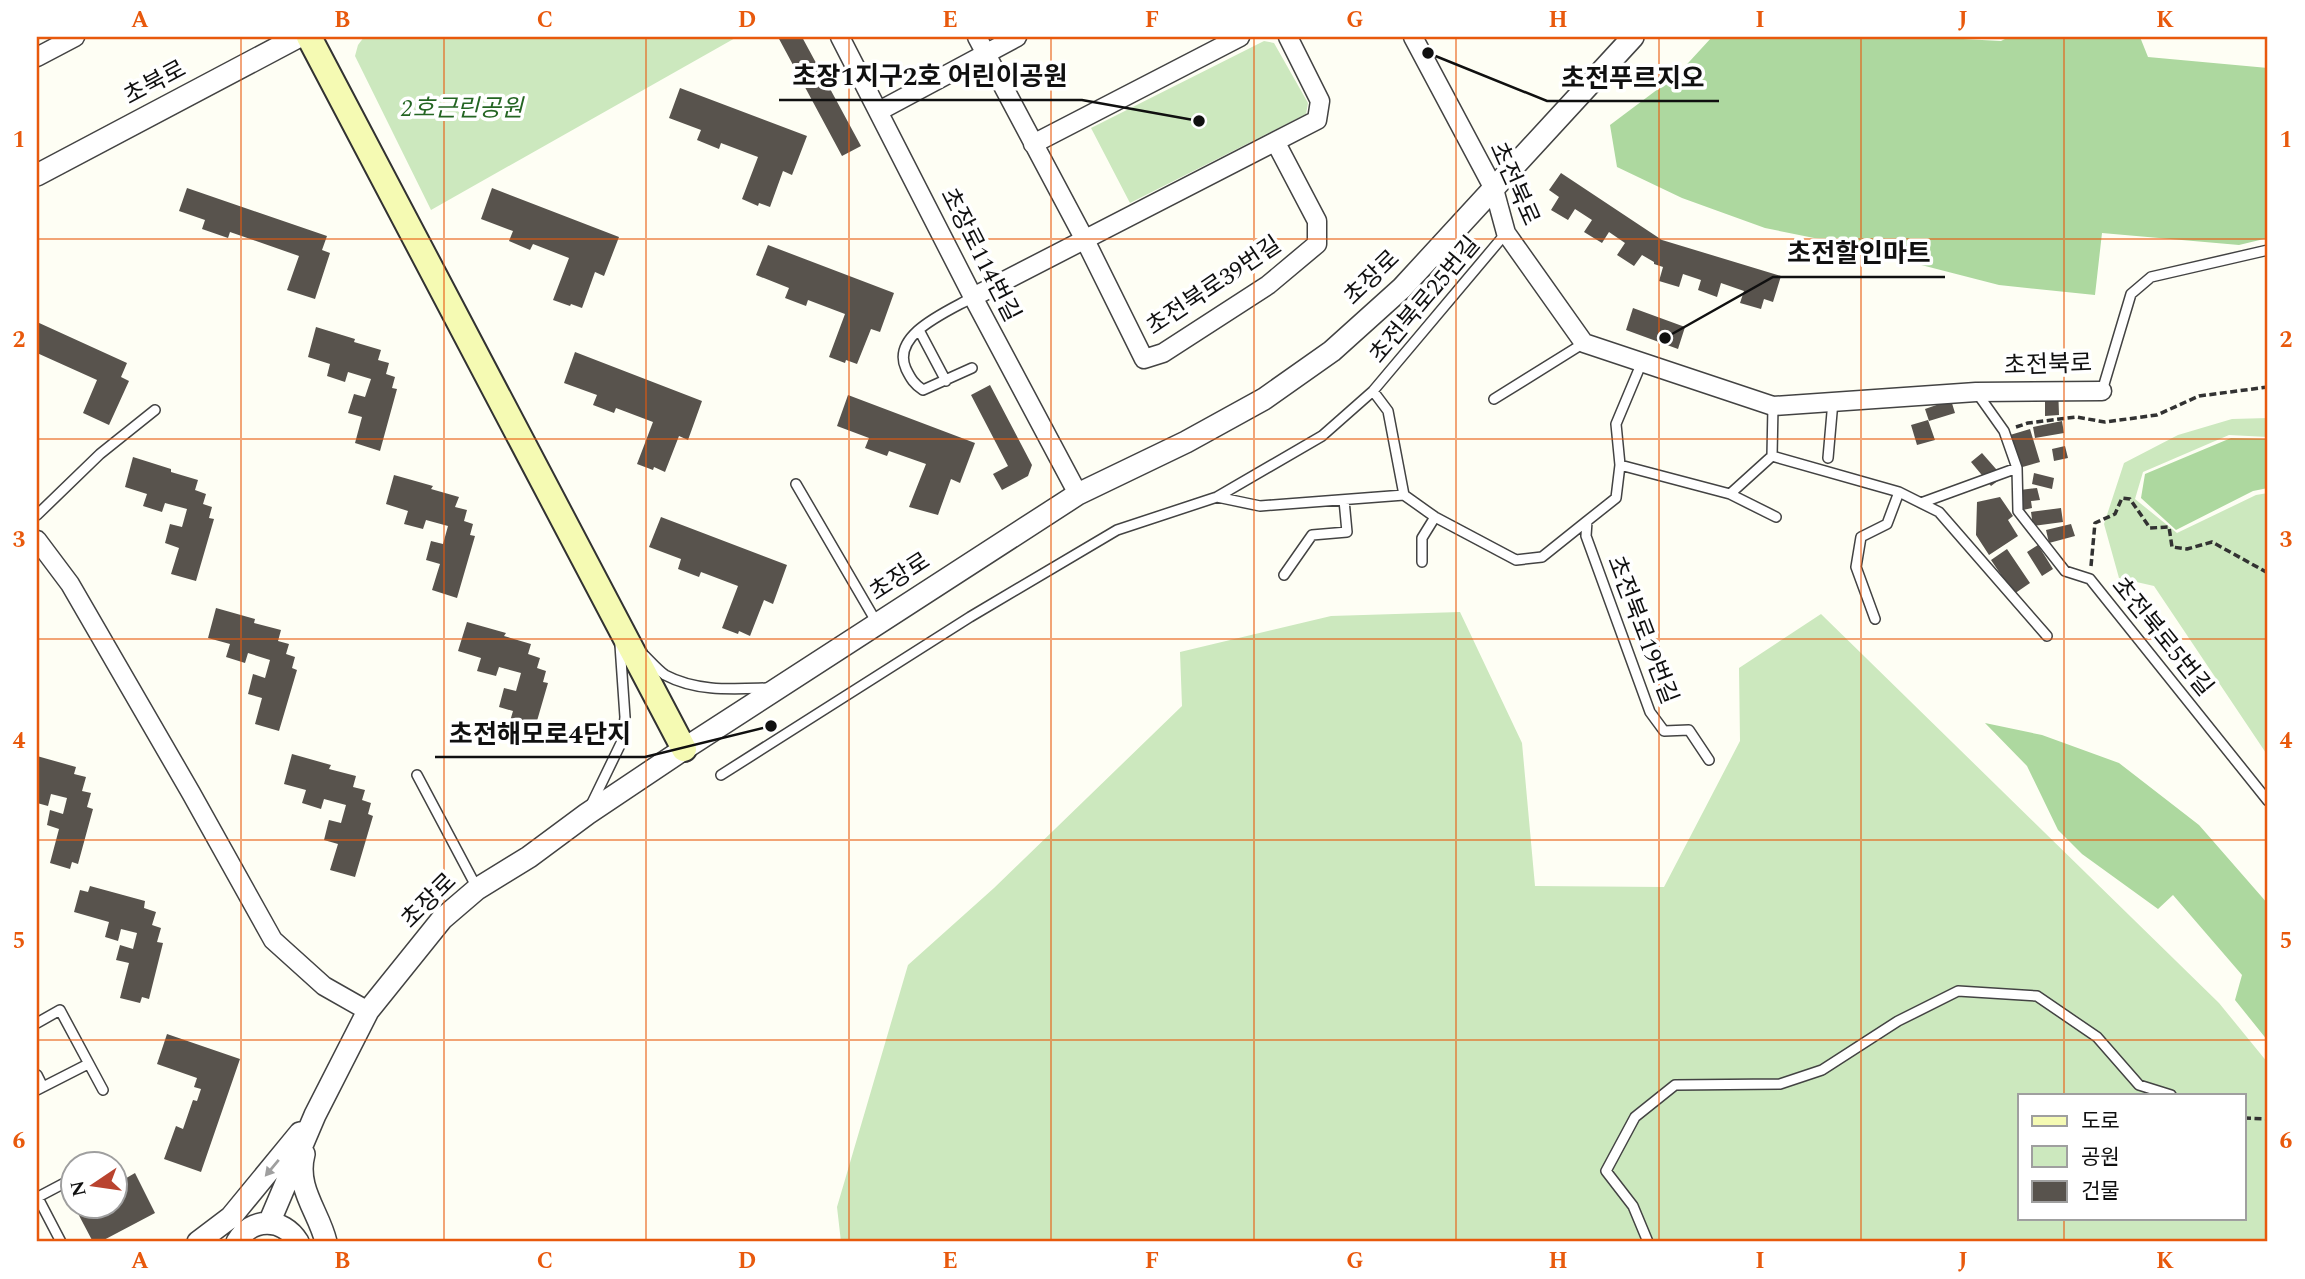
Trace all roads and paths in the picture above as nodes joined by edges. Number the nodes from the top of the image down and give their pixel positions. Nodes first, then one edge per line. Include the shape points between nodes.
1 (75, 37) edge
2 (298, 37) edge
3 (309, 37) edge
4 (840, 37) edge
5 (977, 37) edge
6 (1017, 37) edge
7 (1240, 37) edge
8 (1288, 37) edge
9 (1413, 37) edge
10 (1633, 37) edge
11 (987, 54) junction
12 (37, 57) edge
13 (878, 111) junction
14 (1276, 143) junction
15 (1033, 144) junction
16 (37, 175) edge
17 (1494, 189) junction
18 (1506, 233) junction
19 (1085, 240) junction
20 (2268, 250) edge
21 (973, 297) junction
22 (919, 330) junction
23 (1584, 343) junction
24 (1642, 362) junction
25 (972, 368) dead end
26 (946, 381) junction
27 (2268, 387) edge
28 (1373, 391) junction
29 (2102, 391) joint
30 (1976, 392) junction
31 (1493, 399) dead end
32 (1833, 401) junction
33 (1773, 407) junction
34 (155, 410) dead end
35 (2004, 431) junction
36 (1772, 456) junction
37 (1828, 458) dead end
38 (1620, 465) junction
39 (2017, 468) junction
40 (796, 484) dead end
41 (1899, 492) junction
42 (1078, 494) junction
43 (1730, 494) junction
44 (1404, 495) junction
45 (1217, 496) junction
46 (1344, 499) junction
47 (1921, 503) junction
48 (37, 515) edge
49 (1435, 517) junction
50 (1776, 517) dead end
51 (1587, 521) junction
52 (37, 540) edge
53 (1422, 562) dead end
54 (2268, 573) edge
55 (1284, 575) dead end
56 (2090, 579) junction
57 (1875, 619) dead end
58 (877, 623) junction
59 (619, 629) junction
60 (2047, 636) dead end
61 (777, 687) junction
62 (684, 749) junction
63 (1709, 760) dead end
64 (417, 775) dead end
65 (721, 775) dead end
66 (2268, 801) edge
67 (587, 814) junction
68 (477, 890) junction
69 (368, 1011) junction
70 (37, 1023) edge
71 (88, 1064) junction
72 (37, 1075) edge
73 (40, 1088) edge
74 (103, 1090) dead end
75 (2168, 1094) edge
76 (315, 1115) junction
77 (2246, 1118) edge
78 (2268, 1119) edge
79 (60, 1185) edge
80 (37, 1196) edge
81 (269, 1223) junction
82 (61, 1242) edge
83 (198, 1242) edge
84 (237, 1242) edge
85 (298, 1242) edge
86 (326, 1242) edge
87 (1648, 1242) edge

1 - 12 street
2 - 16 street, 초북로
3 - 59 main road
4 - 13 street, 초장로114번길
5 - 11 street, 초전북로39번길
6 - 11 street
7 - 15 street
8 - 14 street via 1321,101 1317,120
9 - 17 street, 초전북로
10 - 17 street, 초장로
11 - 13 street
11 - 15 street, 초전북로39번길
13 - 21 street, 초장로114번길
14 - 19 street
14 - 19 street, 초전북로39번길 via 1317,221 1317,244 1268,285 1163,353 1143,359
15 - 19 street, 초전북로39번길
17 - 18 street, 초전북로
17 - 42 street, 초장로 via 1402,288 1332,351 1264,399
18 - 23 street, 초전북로
18 - 28 lane, 초전북로25번길
19 - 21 street
20 - 29 lane, 초전북로 via 2151,277 2131,294
21 - 22 lane
21 - 42 street, 초장로114번길
22 - 26 lane
22 - 26 lane via 904,350 903,362 912,383 923,390
23 - 24 street, 초전북로
23 - 31 lane
24 - 33 street, 초전북로
24 - 38 lane via 1616,424
25 - 26 lane
27 - 35 path via 2199,396 2157,415 2105,422 2076,417
28 - 44 lane, 초전북로25번길 via 1388,411
28 - 45 lane, 초전북로25번길 via 1322,436
29 - 30 street, 초전북로
30 - 32 street, 초전북로
30 - 35 lane, 초전북로5번길
32 - 33 street, 초전북로
32 - 37 lane
33 - 36 lane
34 - 48 lane via 100,454
35 - 39 lane, 초전북로5번길
36 - 41 lane
36 - 43 lane
38 - 43 lane
38 - 51 lane via 1616,498
39 - 47 lane
39 - 56 lane, 초전북로5번길 via 2018,511 2066,571
40 - 58 lane
41 - 47 lane
41 - 57 lane via 1887,524 1861,537 1856,567
42 - 58 street, 초장로
43 - 50 lane
44 - 46 lane
44 - 49 lane
45 - 46 lane via 1260,506
45 - 65 lane, 초전북로25번길 via 1117,530
46 - 55 lane via 1347,532 1312,535
47 - 60 lane via 1939,512
49 - 51 lane via 1516,560 1542,557
49 - 53 lane via 1422,538
51 - 63 lane, 초전북로19번길 via 1586,536 1650,712 1664,731 1689,730
52 - 69 street via 77,596 273,940 324,986
54 - 56 path via 2212,542 2187,549 2172,547 2169,527 2150,528 2130,499 2122,498 2115,514 2095,523
56 - 66 lane, 초전북로5번길
58 - 61 street, 초장로
59 - 61 lane via 663,674 689,684 717,690
59 - 62 main road
59 - 67 lane via 623,739
61 - 62 street, 초장로
62 - 67 street, 초장로
64 - 68 lane
67 - 68 street, 초장로
68 - 69 street, 초장로 via 442,919
69 - 76 street, 초장로
70 - 71 lane via 60,1010
71 - 73 lane
71 - 74 lane
72 - 73 lane
75 - 87 lane via 2138,1085 2097,1037 2038,996 1958,991 1898,1021 1822,1070 1780,1084 1675,1085 1635,1117 1606,1171 1633,1206
76 - 81 street, 초장로
76 -> 83 street via 230,1217
76 - 86 street via 301,1164 303,1184
77 - 78 path
79 - 80 lane
80 - 82 lane
81 - 84 street via 250,1227
81 - 85 street via 284,1227

